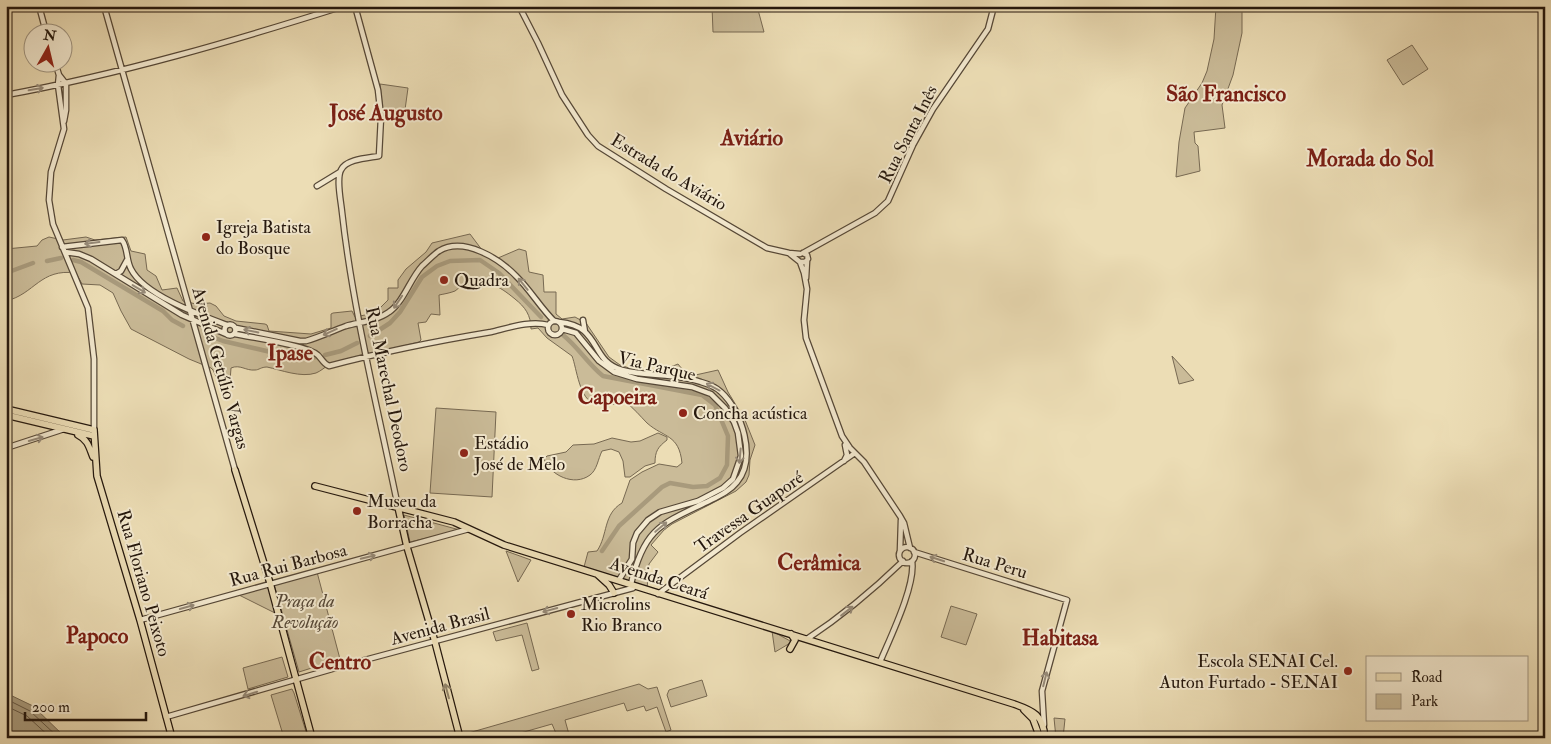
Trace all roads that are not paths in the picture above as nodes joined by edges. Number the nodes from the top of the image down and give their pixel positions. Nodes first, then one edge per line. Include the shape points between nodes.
1 (39, 6) edge
2 (104, 6) edge
3 (344, 6) edge
4 (355, 6) edge
5 (518, 6) edge
6 (994, 6) edge
7 (43, 22) edge
8 (122, 71) junction
9 (58, 72) edge
10 (59, 75) junction
11 (66, 84) junction
12 (58, 85) junction
13 (6, 95) edge
14 (63, 123) junction
15 (340, 172) junction
16 (317, 186) dead end
17 (816, 246) junction
18 (64, 250) junction
19 (789, 253) junction
20 (801, 253) junction
21 (808, 259) junction
22 (127, 260) junction
23 (799, 261) junction
24 (131, 270) junction
25 (116, 274) junction
26 (806, 279) junction
27 (124, 280) junction
28 (190, 311) junction
29 (192, 320) junction
30 (583, 320) dead end
31 (557, 321) junction
32 (359, 322) junction
33 (548, 325) junction
34 (227, 326) junction
35 (236, 328) junction
36 (562, 329) junction
37 (586, 333) junction
38 (226, 334) junction
39 (235, 334) junction
40 (366, 356) junction
41 (6, 408) edge
42 (6, 415) edge
43 (64, 429) junction
44 (94, 433) junction
45 (842, 436) junction
46 (6, 448) edge
47 (855, 453) junction
48 (843, 462) junction
49 (96, 464) junction
50 (235, 470) joint
51 (315, 486) dead end
52 (398, 508) junction
53 (901, 520) junction
54 (471, 528) junction
55 (634, 543) junction
56 (644, 547) junction
57 (407, 548) junction
58 (910, 548) junction
59 (900, 552) junction
60 (914, 552) junction
61 (903, 561) junction
62 (912, 561) junction
63 (596, 573) junction
64 (619, 580) junction
65 (270, 584) junction
66 (631, 587) junction
67 (614, 593) junction
68 (658, 594) junction
69 (140, 620) junction
70 (791, 634) junction
71 (807, 639) junction
72 (434, 642) junction
73 (790, 648) dead end
74 (880, 662) junction
75 (296, 679) junction
76 (1019, 706) junction
77 (166, 717) junction
78 (1041, 727) junction
79 (172, 738) edge
80 (312, 738) edge
81 (460, 738) edge
82 (1040, 738) edge
83 (1045, 738) edge

1 - 7 street
2 - 8 street, Avenida Getúlio Vargas
3 - 8 street
4 - 15 street via 378,90 381,117 379,156 350,163
5 - 19 street, Estrada do Aviário via 562,94 598,146 767,248
6 - 17 street, Rua Santa Inês via 988,29 933,109 888,201 875,213
8 - 11 street
8 - 28 street, Avenida Getúlio Vargas
9 - 10 street
10 - 11 street
10 - 12 street
11 - 12 street
11 - 14 street
13 -> 12 street
12 - 14 street
14 - 18 street via 64,129 50,172 49,200 53,224
15 - 16 street
15 - 32 street, Rua Marechal Deodoro via 346,250
17 - 20 street, Rua Santa Inês
17 - 21 street, Rua Santa Inês
22 -> 18 street via 122,240
18 - 25 street via 85,256
18 - 44 street via 84,295 91,322
19 - 20 street, Estrada do Aviário
19 - 23 street, Estrada do Aviário
20 - 21 street
20 - 23 street
21 - 23 street via 804,263
21 - 26 street
22 - 24 street
22 - 25 street
23 - 26 street
24 - 27 street
24 - 28 street via 146,286
25 - 27 street
26 - 45 street via 804,320 809,347
27 -> 29 street
28 - 29 street, Avenida Getúlio Vargas
28 - 34 street
29 - 38 street
29 - 50 street, Avenida Getúlio Vargas
30 - 37 street
31 -> 32 street via 507,267 457,245 432,256 390,312
31 - 33 street
31 - 36 street
31 - 37 street via 579,327
32 -> 35 street via 306,341
32 - 40 street, Rua Marechal Deodoro
33 - 36 street via 553,335
33 - 40 street via 530,324
34 - 35 street
34 - 38 street
35 - 39 street
36 -> 55 street, Via Parque via 576,333 599,361 614,372 692,387 711,394 725,408 736,428 741,456 733,479 698,501 655,515 637,533
56 -> 37 street, Via Parque via 664,523 715,498 737,483 747,454 743,431 728,400 712,386 690,379 616,368 603,358
38 - 39 street
39 - 40 street via 298,347 316,354 329,366
40 - 52 street, Rua Marechal Deodoro
41 - 44 main road
42 - 43 main road
43 - 44 main road
46 -> 43 street
43 - 49 main road via 86,439
44 - 49 main road, Rua Floriano Peixoto
45 - 47 street
45 - 48 street via 847,452
47 - 48 street, Travessa Guaporé
47 - 53 street
48 - 68 street, Travessa Guaporé
49 - 69 main road, Rua Floriano Peixoto
50 - 65 main road, Avenida Getúlio Vargas
51 - 52 main road, Avenida Ceará
52 - 54 main road, Avenida Ceará
52 - 57 main road, Rua Marechal Deodoro
53 - 58 street
53 - 59 street
54 - 57 street, Rua Rui Barbosa
54 - 63 main road, Avenida Ceará via 504,545
55 - 56 street via 638,548
55 - 64 street, Via Parque via 632,559
56 - 66 street, Via Parque via 636,561
65 -> 57 street, Rua Rui Barbosa
57 - 72 main road, Rua Marechal Deodoro
58 - 59 street via 905,547
58 - 60 street
59 - 61 street
60 - 62 street
78 -> 60 street, Rua Peru via 1042,691 1067,600
61 - 62 street
71 -> 61 street via 876,588
62 - 74 street via 913,574 908,590
63 - 64 main road, Avenida Ceará
63 - 67 main road
64 - 66 main road, Avenida Ceará
69 -> 65 street, Rua Rui Barbosa
65 - 75 main road, Avenida Getúlio Vargas
66 - 67 street, Avenida Brasil
66 - 68 main road, Avenida Ceará
67 -> 72 street, Avenida Brasil
68 - 70 main road, Avenida Ceará
69 - 77 main road, Rua Floriano Peixoto
70 - 71 main road, Avenida Ceará
70 - 73 main road via 795,640
71 - 74 main road, Avenida Ceará
72 - 75 street, Avenida Brasil
81 -> 72 main road, Rua Marechal Deodoro
74 - 76 main road, Avenida Ceará
75 -> 77 street, Avenida Brasil
75 - 80 main road, Avenida Getúlio Vargas
76 - 78 main road
76 - 78 main road via 1037,714
77 - 79 main road, Rua Floriano Peixoto
78 - 82 main road
78 - 83 main road

